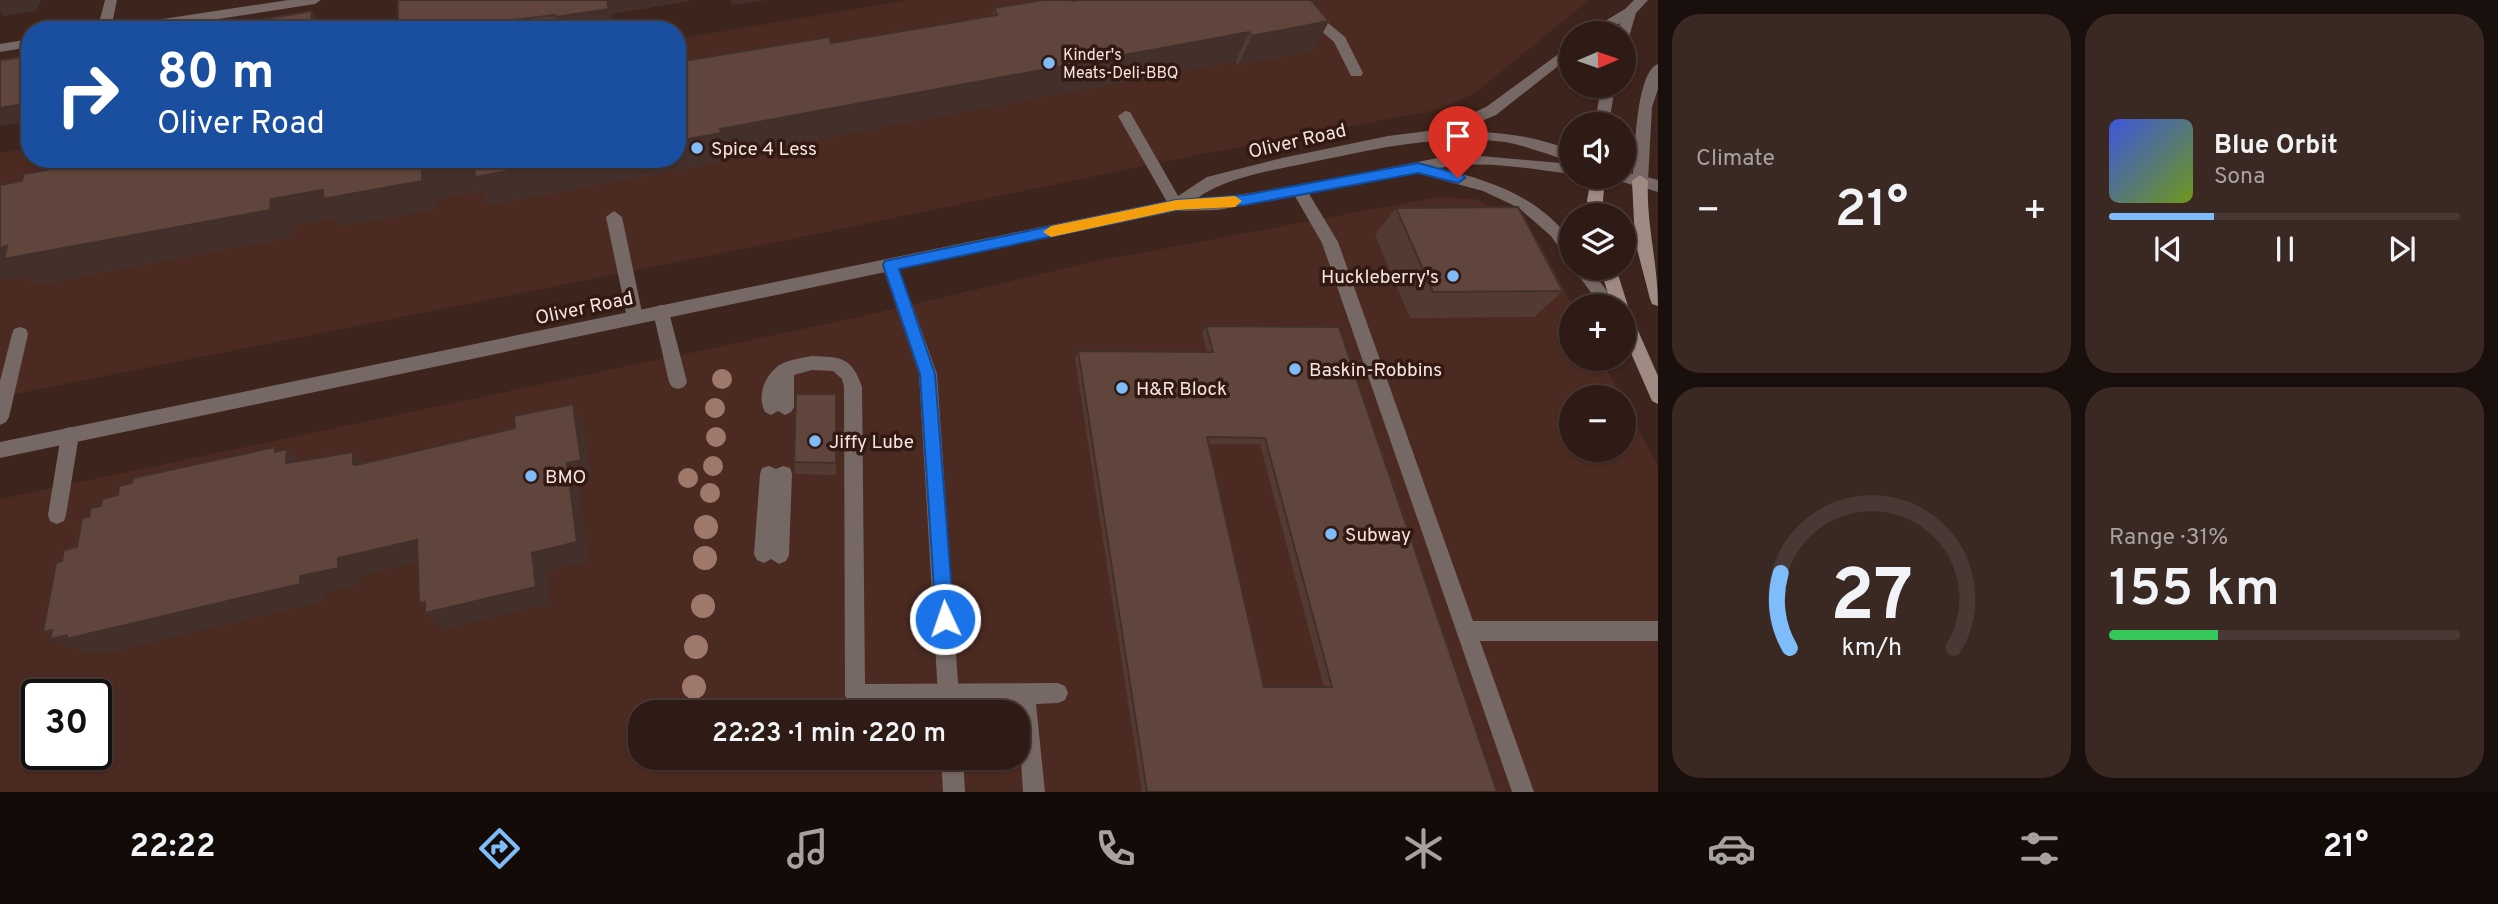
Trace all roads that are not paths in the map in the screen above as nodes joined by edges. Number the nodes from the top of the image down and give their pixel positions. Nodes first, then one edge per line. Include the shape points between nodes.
1 (111, 0) edge
2 (315, 0) edge
3 (1292, 0) edge
4 (1642, 0) edge
5 (1630, 12) junction
6 (106, 21) edge
7 (176, 21) edge
8 (1614, 21) edge
9 (1628, 21) edge
10 (21, 44) edge
11 (0, 48) edge
12 (1559, 58) edge
13 (1658, 69) edge
14 (1356, 73) dead end
15 (1125, 116) dead end
16 (1434, 135) junction
17 (1559, 152) edge
18 (1636, 157) edge
19 (1418, 168) junction
20 (1559, 168) edge
21 (1636, 180) edge
22 (1658, 186) edge
23 (1634, 189) edge
24 (1300, 191) junction
25 (1176, 205) junction
26 (614, 217) dead end
27 (1559, 234) edge
28 (890, 265) junction
29 (1590, 280) edge
30 (1601, 294) edge
31 (1658, 299) edge
32 (661, 312) junction
33 (635, 317) junction
34 (20, 334) dead end
35 (1636, 347) edge
36 (678, 383) dead end
37 (1658, 396) edge
38 (778, 407) dead end
39 (0, 416) edge
40 (70, 435) junction
41 (0, 450) edge
42 (776, 474) dead end
43 (57, 515) dead end
44 (772, 555) dead end
45 (1466, 631) junction
46 (1658, 631) edge
47 (1024, 693) junction
48 (1058, 693) dead end
49 (914, 700) edge
50 (949, 700) edge
51 (972, 700) edge
52 (953, 770) edge
53 (954, 792) edge
54 (1034, 792) edge
55 (1523, 792) edge

1 - 6 street
2 - 7 street
3 - 14 street via 1340,40
4 - 5 street
5 - 8 street
5 - 9 street
10 - 11 street
12 - 16 street, Oliver Road via 1491,111
13 - 18 street
15 - 25 street
16 - 17 street, Oliver Road via 1504,137
16 - 25 street, Oliver Road via 1207,183
19 - 20 street, Oliver Road via 1458,159
19 - 24 street, Oliver Road
19 - 27 street, Oliver Road via 1479,184 1530,205
21 - 22 street
23 - 31 main road via 1648,271
24 - 25 street, Oliver Road via 1218,204
24 - 45 street via 1330,242
25 - 28 street, Oliver Road
26 - 33 street
28 - 32 street, Oliver Road
28 - 50 street via 928,374
29 - 30 street
32 - 33 street, Oliver Road
32 - 36 street
33 - 40 street, Oliver Road
34 - 39 street
35 - 37 main road
38 - 49 street via 770,388 785,370 812,363 837,364 849,375 853,387 855,695
40 - 41 street, Oliver Road
40 - 43 street
42 - 44 street
45 - 46 street
45 - 55 street
47 - 48 street
47 - 51 street
47 - 54 street
52 - 53 street

